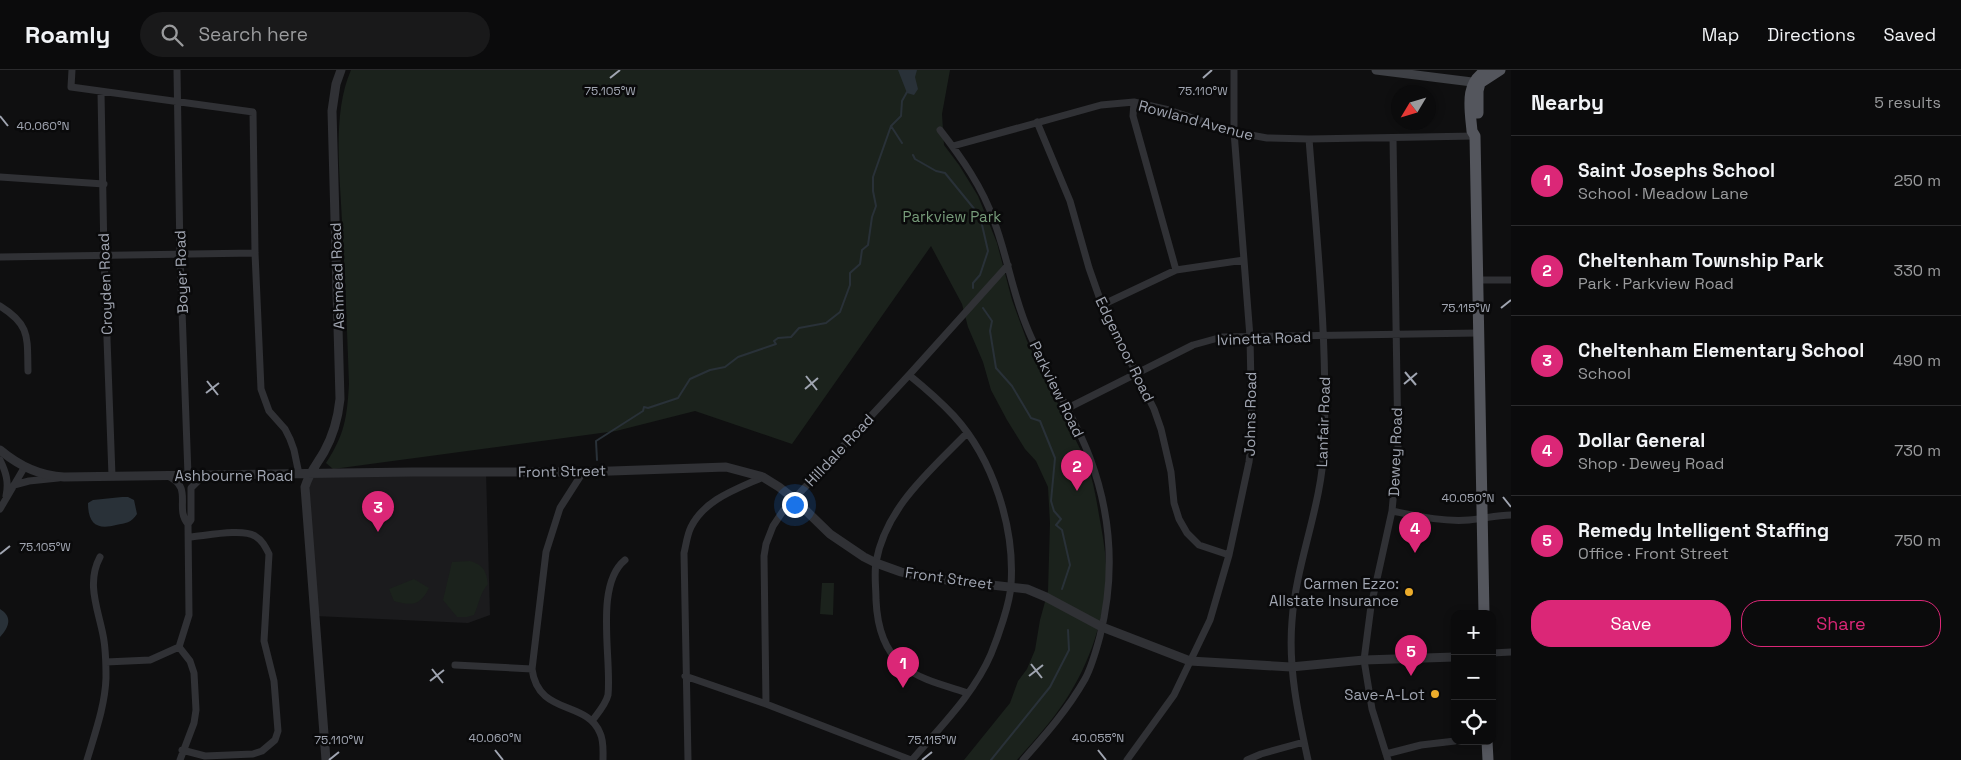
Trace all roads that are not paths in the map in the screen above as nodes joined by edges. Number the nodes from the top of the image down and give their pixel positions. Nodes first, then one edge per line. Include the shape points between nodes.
1 (72, 70) edge
2 (177, 70) edge
3 (341, 70) edge
4 (1234, 70) edge
5 (1376, 70) edge
6 (1487, 70) edge
7 (1500, 70) edge
8 (1477, 82) junction
9 (101, 92) junction
10 (177, 101) junction
11 (1134, 102) junction
12 (1037, 122) junction
13 (940, 130) dead end
14 (1234, 132) junction
15 (1475, 136) junction
16 (1393, 138) junction
17 (1309, 139) junction
18 (953, 146) junction
19 (0, 177) edge
20 (104, 184) junction
21 (256, 253) junction
22 (180, 255) junction
23 (104, 256) junction
24 (0, 257) edge
25 (1244, 260) junction
26 (1008, 265) junction
27 (1176, 270) junction
28 (1478, 280) junction
29 (1511, 280) edge
30 (0, 306) edge
31 (1102, 306) junction
32 (1478, 333) junction
33 (1396, 334) junction
34 (1323, 336) junction
35 (1250, 337) junction
36 (28, 371) dead end
37 (1136, 374) junction
38 (909, 375) junction
39 (1066, 409) junction
40 (967, 433) junction
41 (0, 450) edge
42 (0, 460) edge
43 (24, 468) junction
44 (583, 472) junction
45 (299, 474) junction
46 (166, 475) junction
47 (188, 475) junction
48 (204, 475) junction
49 (309, 475) junction
50 (112, 476) junction
51 (64, 477) junction
52 (763, 477) junction
53 (14, 485) junction
54 (794, 498) junction
55 (2, 506) edge
56 (1392, 511) junction
57 (1511, 515) edge
58 (1482, 518) junction
59 (188, 524) junction
60 (189, 537) junction
61 (1229, 555) junction
62 (100, 557) dead end
63 (626, 560) dead end
64 (876, 563) junction
65 (1011, 586) junction
66 (1484, 610) edge
67 (1102, 627) junction
68 (179, 647) junction
69 (1511, 652) edge
70 (1496, 653) edge
71 (1451, 657) edge
72 (1190, 660) junction
73 (1364, 660) junction
74 (106, 662) junction
75 (455, 665) dead end
76 (1290, 667) junction
77 (532, 669) junction
78 (686, 676) junction
79 (968, 693) junction
80 (766, 704) junction
81 (592, 721) junction
82 (1451, 741) edge
83 (1304, 742) junction
84 (1487, 745) edge
85 (182, 750) junction
86 (1387, 757) edge
87 (688, 758) edge
88 (87, 760) edge
89 (180, 760) edge
90 (326, 760) edge
91 (603, 760) edge
92 (696, 760) edge
93 (912, 760) edge
94 (1023, 760) edge
95 (1127, 760) edge
96 (1247, 760) edge
97 (1308, 760) edge
98 (1488, 760) edge

1 - 9 street via 71,87
2 - 10 street, Boyer Road
3 - 49 street, Ashmead Road via 332,111 340,399 337,422 329,442
4 - 14 street, Johns Road
5 - 8 main road
6 - 8 highway
7 - 8 highway
8 - 15 highway via 1478,131
9 - 10 street
9 - 20 street, Croyden Road
10 - 21 street via 253,112
10 - 22 street, Boyer Road
11 - 12 street, Rowland Avenue via 1101,105
11 - 14 street, Rowland Avenue
11 - 27 street via 1133,116
12 - 18 street, Rowland Avenue
12 - 31 street, Edgemoor Road via 1070,200
13 - 18 street, Parkview Road
14 - 17 street, Rowland Avenue via 1267,138
14 - 25 street, Johns Road
15 - 16 street, Rowland Avenue
15 - 28 highway
16 - 17 street, Rowland Avenue
16 - 33 street, Dewey Road
17 - 34 street, Lanfair Road
18 - 26 street, Parkview Road via 987,203
19 - 20 street
20 - 23 street, Croyden Road
21 - 22 street
21 - 45 street via 262,396 290,439
22 - 23 street
22 - 47 street, Boyer Road
23 - 24 street
23 - 50 street, Croyden Road
25 - 27 street
25 - 35 street, Johns Road
26 - 38 street, Hilldale Road
26 - 39 street, Parkview Road via 1030,336
27 - 31 street
28 - 29 street
28 - 32 highway
30 - 36 street via 20,322 27,335
31 - 37 street, Edgemoor Road
32 - 33 street, Ivinetta Road
32 - 58 highway
33 - 34 street, Ivinetta Road
33 - 56 street, Dewey Road via 1398,446
34 - 35 street, Ivinetta Road
34 - 76 street, Lanfair Road via 1323,465 1295,596
35 - 37 street, Ivinetta Road via 1222,338 1193,345
35 - 61 street, Johns Road via 1252,436
37 - 39 street, Ivinetta Road
37 - 61 street, Edgemoor Road via 1161,429 1179,519 1199,545
38 - 40 street
38 - 54 street, Hilldale Road
39 - 67 street, Parkview Road via 1090,458 1108,540 1110,585
40 - 64 street via 897,508 884,534
40 - 65 street via 986,464 1000,499 1008,537
41 - 43 street, Ashbourne Road
42 - 55 street via 7,479
43 - 51 street, Ashbourne Road
43 - 53 street
44 - 49 street, Front Street
44 - 52 street, Front Street via 726,467
44 - 77 street via 560,508 546,552
45 - 48 street, Ashbourne Road
45 - 49 street, Ashbourne Road
46 - 47 street, Ashbourne Road
46 - 50 street, Ashbourne Road
46 - 59 street via 181,484 184,519
47 - 48 street, Ashbourne Road
48 - 59 street via 191,488 192,520
49 - 90 street, Ashbourne Road via 305,499
50 - 51 street, Ashbourne Road
51 - 53 street
52 - 54 street, Front Street
52 - 78 street via 714,502 690,528 684,553
53 - 55 street
54 - 64 street, Front Street via 830,534
54 - 80 street, Hilldale Road via 773,526 764,556
56 - 58 street via 1447,520
56 - 73 street, Dewey Road via 1371,606
57 - 58 street
58 - 66 highway
59 - 60 street
60 - 68 street via 189,616
60 - 85 street via 253,534 264,543 268,554 264,640 274,681 278,731 270,746 253,754 205,756
61 - 72 street, Johns Road via 1210,620
62 - 74 street via 94,569 93,588
63 - 81 street via 617,567 607,604 608,695
64 - 65 street, Front Street via 921,577
64 - 79 street via 876,614 889,650 903,667 912,672
65 - 67 street, Front Street via 1046,597
65 - 79 street via 991,654
67 - 72 street, Front Street
67 - 94 street, Parkview Road via 1094,660 1085,678 1064,712
68 - 74 street via 150,660
68 - 85 street via 190,661 194,673 196,710
69 - 70 street
71 - 73 street, Front Street
72 - 76 street, Front Street
72 - 95 street, Johns Road via 1174,695
73 - 76 street, Front Street
73 - 86 street, Dewey Road via 1372,709
74 - 88 street via 101,714
75 - 77 street
76 - 83 street, Lanfair Road
77 - 81 street via 536,684 548,699
78 - 80 street
78 - 87 street
79 - 93 street
80 - 93 street
81 - 91 street via 603,742
82 - 86 street via 1421,745
83 - 96 street
83 - 97 street, Lanfair Road
84 - 98 highway
85 - 89 street
87 - 92 street

